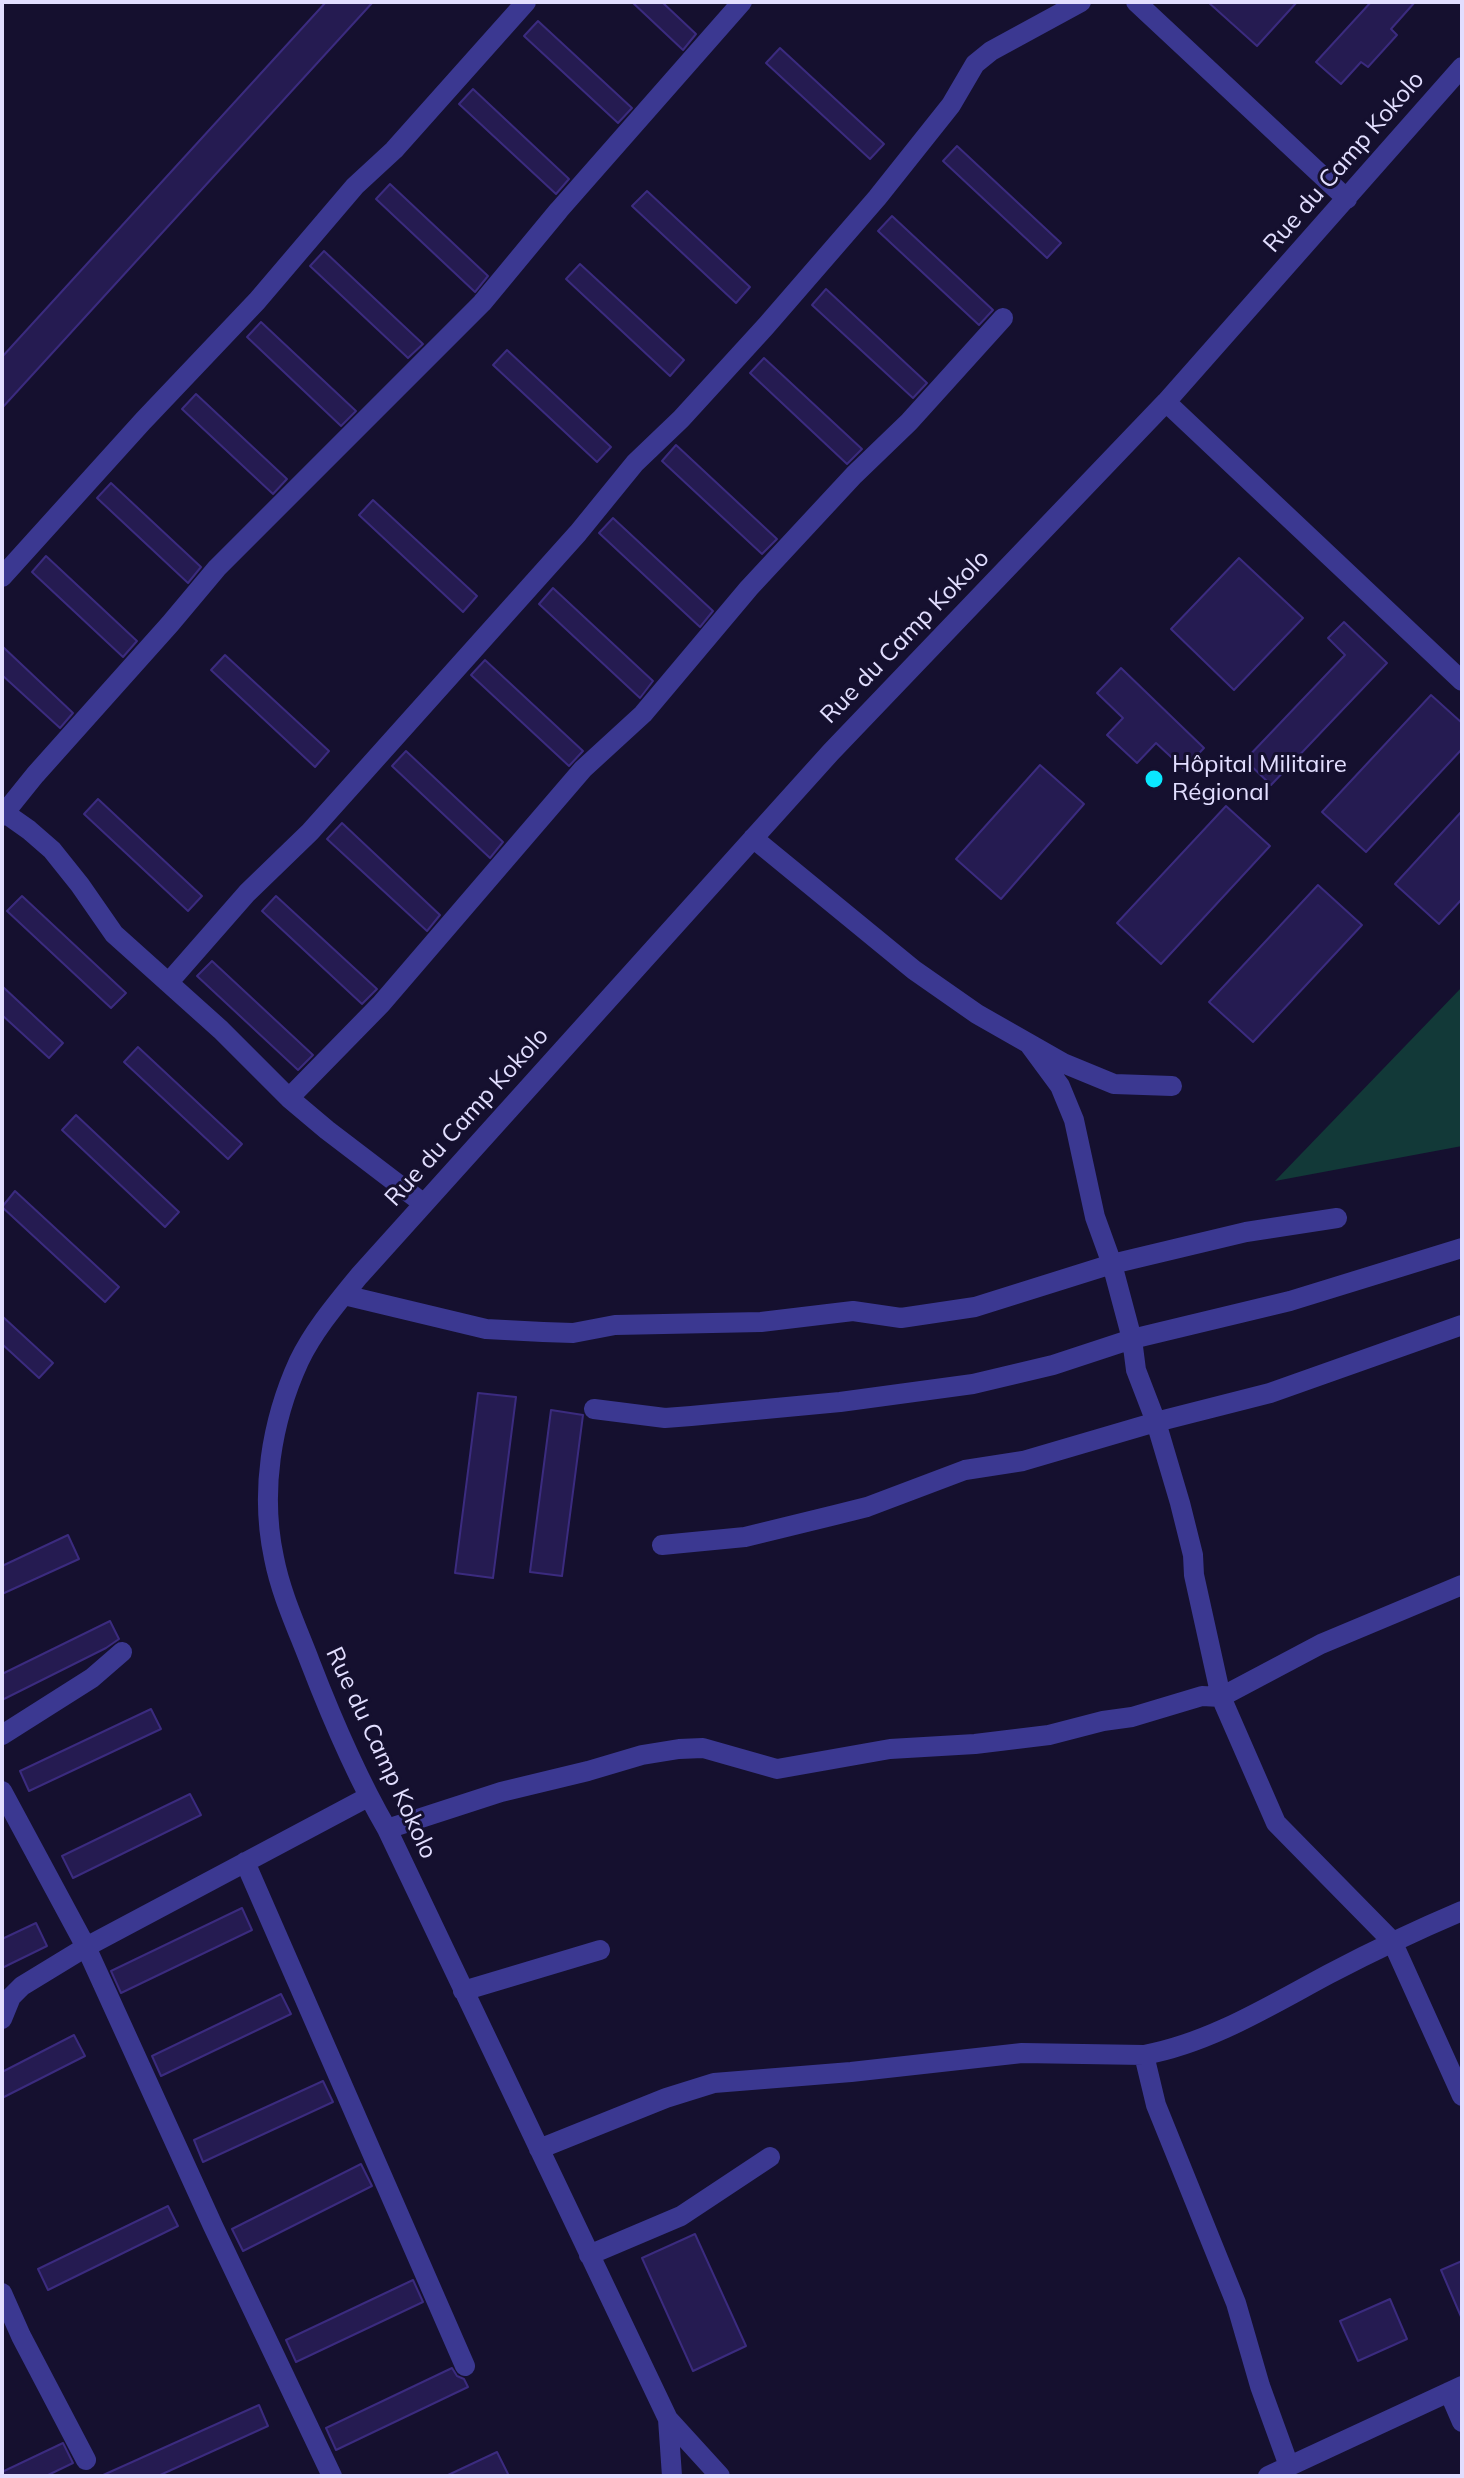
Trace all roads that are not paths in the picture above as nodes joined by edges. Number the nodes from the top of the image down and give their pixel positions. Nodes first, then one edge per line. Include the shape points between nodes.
1 (526, 2) edge
2 (742, 2) edge
3 (1081, 2) edge
4 (1136, 2) edge
5 (1462, 67) edge
6 (1347, 199) junction
7 (1003, 318) dead end
8 (1166, 402) junction
9 (2, 577) edge
10 (1462, 681) edge
11 (3, 814) edge
12 (753, 838) junction
13 (169, 982) junction
14 (1029, 1044) junction
15 (1172, 1086) dead end
16 (289, 1098) junction
17 (424, 1204) junction
18 (1337, 1218) dead end
19 (1462, 1248) edge
20 (1112, 1264) junction
21 (344, 1295) junction
22 (1462, 1325) edge
23 (1132, 1339) junction
24 (594, 1409) dead end
25 (1156, 1422) junction
26 (662, 1545) dead end
27 (1462, 1585) edge
28 (122, 1652) dead end
29 (1221, 1697) junction
30 (2, 1735) edge
31 (2, 1791) edge
32 (368, 1797) junction
33 (387, 1829) junction
34 (245, 1862) junction
35 (1462, 1911) edge
36 (1392, 1941) junction
37 (86, 1947) junction
38 (600, 1950) dead end
39 (463, 1991) junction
40 (2, 2019) edge
41 (1144, 2055) junction
42 (1462, 2096) edge
43 (539, 2149) junction
44 (770, 2157) dead end
45 (589, 2255) junction
46 (2, 2293) edge
47 (465, 2366) dead end
48 (1456, 2389) edge
49 (668, 2419) junction
50 (1462, 2422) edge
51 (86, 2460) dead end
52 (1289, 2466) junction
53 (332, 2476) edge
54 (672, 2476) edge
55 (720, 2476) edge
56 (1268, 2476) edge

1 - 9 street
2 - 11 street via 474,312 217,568
3 - 13 street via 975,64 951,105 877,198 766,326 635,463 310,832 247,893
4 - 6 street
5 - 6 street, Rue du Camp Kokolo
6 - 8 street, Rue du Camp Kokolo
7 - 16 street via 749,588 643,714 583,769 381,1004
8 - 10 street
8 - 12 street, Rue du Camp Kokolo
11 - 13 street via 52,850 114,934
12 - 14 street via 914,970
12 - 17 street, Rue du Camp Kokolo
13 - 16 street
14 - 15 street via 1114,1084
14 - 20 street via 1060,1086 1074,1120 1091,1203
16 - 17 street
17 - 21 street, Rue du Camp Kokolo
18 - 20 street via 1246,1232
19 - 23 street via 1290,1301
20 - 21 street via 975,1307 901,1318 853,1311 761,1322 615,1325 573,1333 486,1329
20 - 23 street
21 - 32 street, Rue du Camp Kokolo via 300,1360 284,1400 267,1492 282,1590
22 - 25 street via 1270,1393
23 - 24 street via 973,1384 840,1402 665,1418
23 - 25 street via 1136,1370
25 - 26 street via 1023,1461 965,1470 835,1515 745,1537
25 - 29 street via 1193,1555
27 - 29 street via 1321,1644
28 - 30 street via 92,1678
29 - 33 street via 1202,1696 1049,1735 890,1749 777,1769 703,1748 679,1749 501,1792
29 - 36 street via 1276,1823
31 - 37 street
32 - 33 street, Rue du Camp Kokolo
32 - 34 street
33 - 39 street, Rue du Camp Kokolo
34 - 37 street
34 - 47 street
35 - 36 street
36 - 41 street via 1224,2028
36 - 42 street
37 - 40 street via 22,1986
37 - 53 street
38 - 39 street
39 - 43 street, Rue du Camp Kokolo
41 - 43 street via 1022,2053 714,2083
41 - 52 street via 1156,2105 1236,2303
43 - 45 street, Rue du Camp Kokolo
44 - 45 street via 681,2216
45 - 49 street, Rue du Camp Kokolo
46 - 51 street
48 - 50 street
48 - 52 street
49 - 54 street, Rue du Camp Kokolo
49 - 55 street, Rue du Camp Kokolo
52 - 56 street

